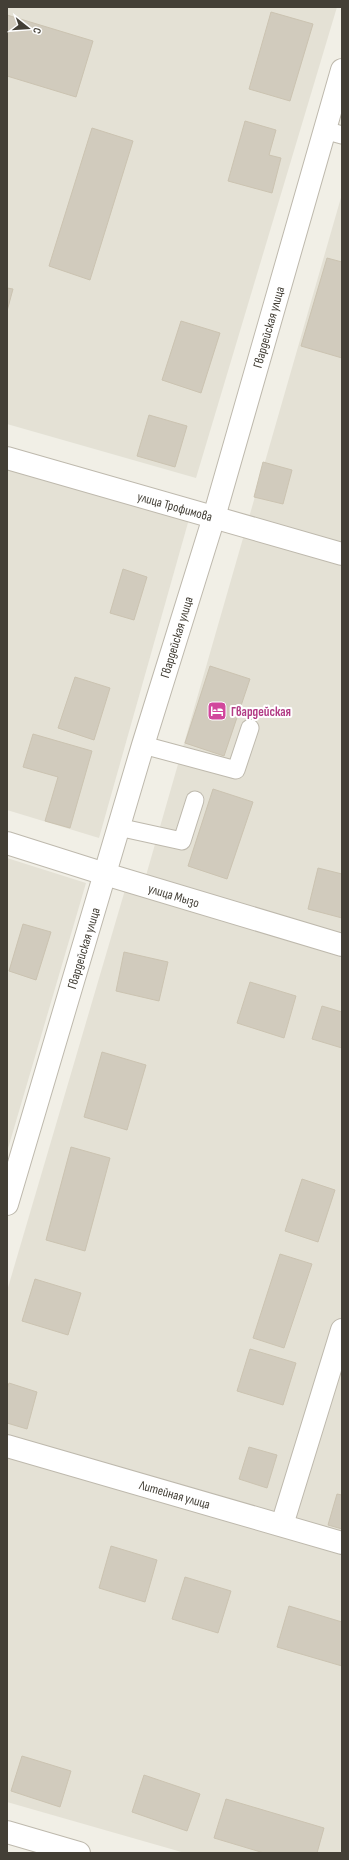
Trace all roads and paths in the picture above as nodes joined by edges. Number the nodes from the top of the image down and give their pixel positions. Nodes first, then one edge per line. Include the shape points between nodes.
1 (342, 70) edge
2 (333, 133) edge
3 (7, 458) edge
4 (214, 517) junction
5 (342, 554) edge
6 (250, 728) dead end
7 (142, 745) junction
8 (195, 800) dead end
9 (118, 827) junction
10 (7, 843) edge
11 (105, 874) junction
12 (342, 944) edge
13 (7, 1204) edge
14 (342, 1330) edge
15 (7, 1446) edge
16 (282, 1525) junction
17 (342, 1543) edge
18 (7, 1832) edge
19 (79, 1853) edge

1 - 2 street, Гвардейская улица
2 - 4 street, Гвардейская улица
3 - 4 street, улица Трофимова
4 - 5 street, улица Трофимова
4 - 7 street, Гвардейская улица
6 - 7 lane via 236,770
7 - 9 street, Гвардейская улица
8 - 9 lane via 182,842
9 - 11 street, Гвардейская улица
10 - 11 street, улица Мызо
11 - 12 street, улица Мызо
11 - 13 street, Гвардейская улица
14 - 16 street
15 - 16 street, Литейная улица
16 - 17 street, Литейная улица
18 - 19 street

